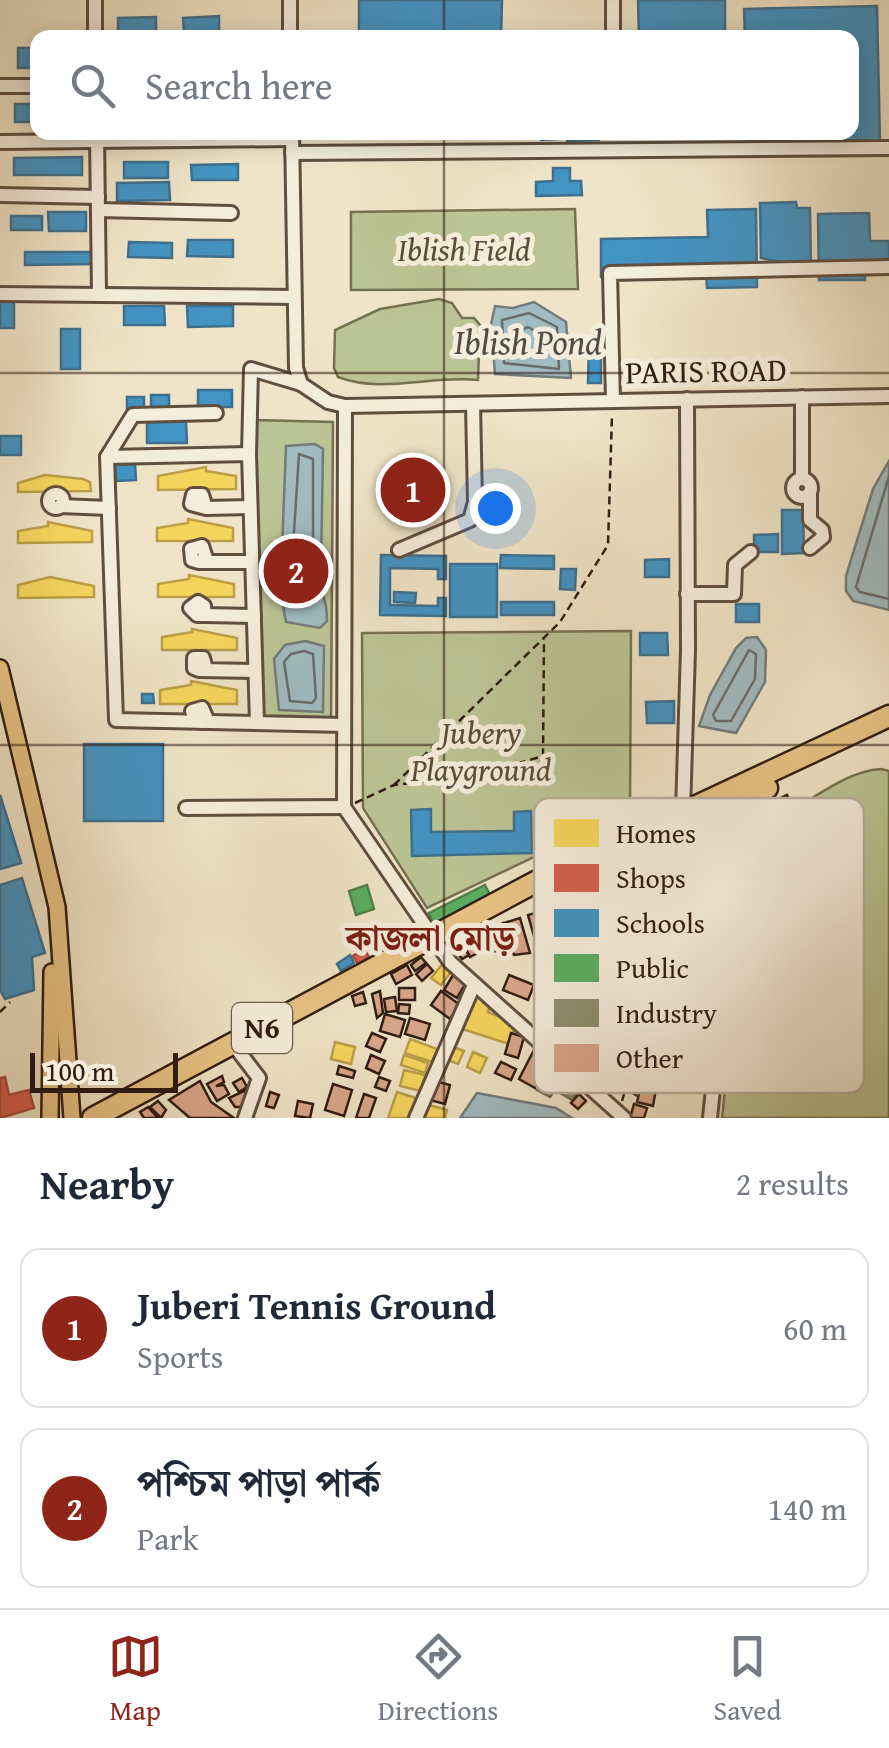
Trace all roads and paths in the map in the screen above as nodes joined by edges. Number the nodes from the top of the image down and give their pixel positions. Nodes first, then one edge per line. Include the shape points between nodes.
1 (95, 0) edge
2 (290, 0) edge
3 (612, 0) edge
4 (96, 30) edge
5 (290, 30) edge
6 (613, 30) edge
7 (0, 86) edge
8 (30, 86) edge
9 (39, 140) edge
10 (97, 140) edge
11 (214, 140) edge
12 (614, 140) edge
13 (744, 140) edge
14 (0, 142) edge
15 (292, 142) edge
16 (889, 148) edge
17 (744, 149) junction
18 (614, 150) junction
19 (0, 194) edge
20 (98, 204) junction
21 (231, 212) dead end
22 (889, 267) edge
23 (0, 294) edge
24 (99, 294) junction
25 (294, 297) junction
26 (301, 384) junction
27 (802, 396) junction
28 (889, 396) edge
29 (688, 399) junction
30 (613, 401) junction
31 (474, 404) junction
32 (345, 406) junction
33 (216, 413) dead end
34 (248, 454) junction
35 (107, 457) junction
36 (60, 506) dead end
37 (250, 507) junction
38 (109, 508) junction
39 (206, 508) dead end
40 (810, 548) dead end
41 (399, 550) dead end
42 (751, 552) dead end
43 (207, 562) dead end
44 (252, 562) junction
45 (687, 594) junction
46 (205, 615) dead end
47 (254, 616) junction
48 (544, 638) junction
49 (0, 668) edge
50 (206, 670) dead end
51 (256, 671) junction
52 (0, 714) edge
53 (889, 716) edge
54 (257, 723) junction
55 (344, 724) junction
56 (889, 730) edge
57 (394, 785) junction
58 (683, 798) edge
59 (727, 798) edge
60 (729, 798) edge
61 (344, 807) junction
62 (186, 808) dead end
63 (534, 883) edge
64 (534, 896) edge
65 (431, 938) junction
66 (474, 985) junction
67 (10, 1002) dead end
68 (0, 1012) edge
69 (534, 1040) edge
70 (232, 1044) junction
71 (593, 1093) edge
72 (713, 1093) edge
73 (620, 1115) edge
74 (50, 1118) edge
75 (72, 1118) edge
76 (93, 1118) edge
77 (244, 1118) edge
78 (416, 1118) edge
79 (710, 1118) edge

1 - 4 street
2 - 5 street
3 - 6 street
7 - 8 street
9 - 14 street
10 - 20 street
11 - 15 street
12 - 18 street
13 - 17 street
15 - 18 street
15 - 25 street
16 - 17 street
17 - 18 street
19 - 20 street
20 - 21 street
20 - 24 street
22 - 30 street via 610,273
23 - 24 street
24 - 25 street
25 - 26 street
26 - 32 street
26 - 34 street via 251,370
27 - 28 street, PARIS ROAD
27 - 29 street, PARIS ROAD
27 - 40 street via 802,479 793,485 803,498 810,492 810,520 822,530
29 - 30 street, PARIS ROAD
29 - 45 street
30 - 31 street, PARIS ROAD
30 - 48 path via 608,545
31 - 32 street, PARIS ROAD
31 - 41 street via 470,520
32 - 55 street
33 - 35 street via 134,415
34 - 35 street
34 - 37 street
35 - 38 street
36 - 38 street
37 - 39 street
37 - 44 street
38 - 54 street via 116,720
42 - 45 street via 735,565 734,594
43 - 44 street
44 - 47 street
45 - 58 street
46 - 47 street
47 - 51 street
48 - 57 path
48 - 57 path via 543,756 474,776
49 - 75 main road via 57,908
50 - 51 street
51 - 54 street
52 - 74 main road via 46,907
53 - 59 highway, N6
54 - 55 street
55 - 61 street
56 - 60 highway, N6
57 - 61 path
61 - 62 street
61 - 65 street
63 - 65 highway, N6
64 - 65 highway, N6
65 - 66 street
65 - 70 highway, N6
66 - 69 street
66 - 78 street
67 - 68 path
70 - 76 highway, N6
70 - 77 street via 259,1078
71 - 73 street
72 - 79 street

